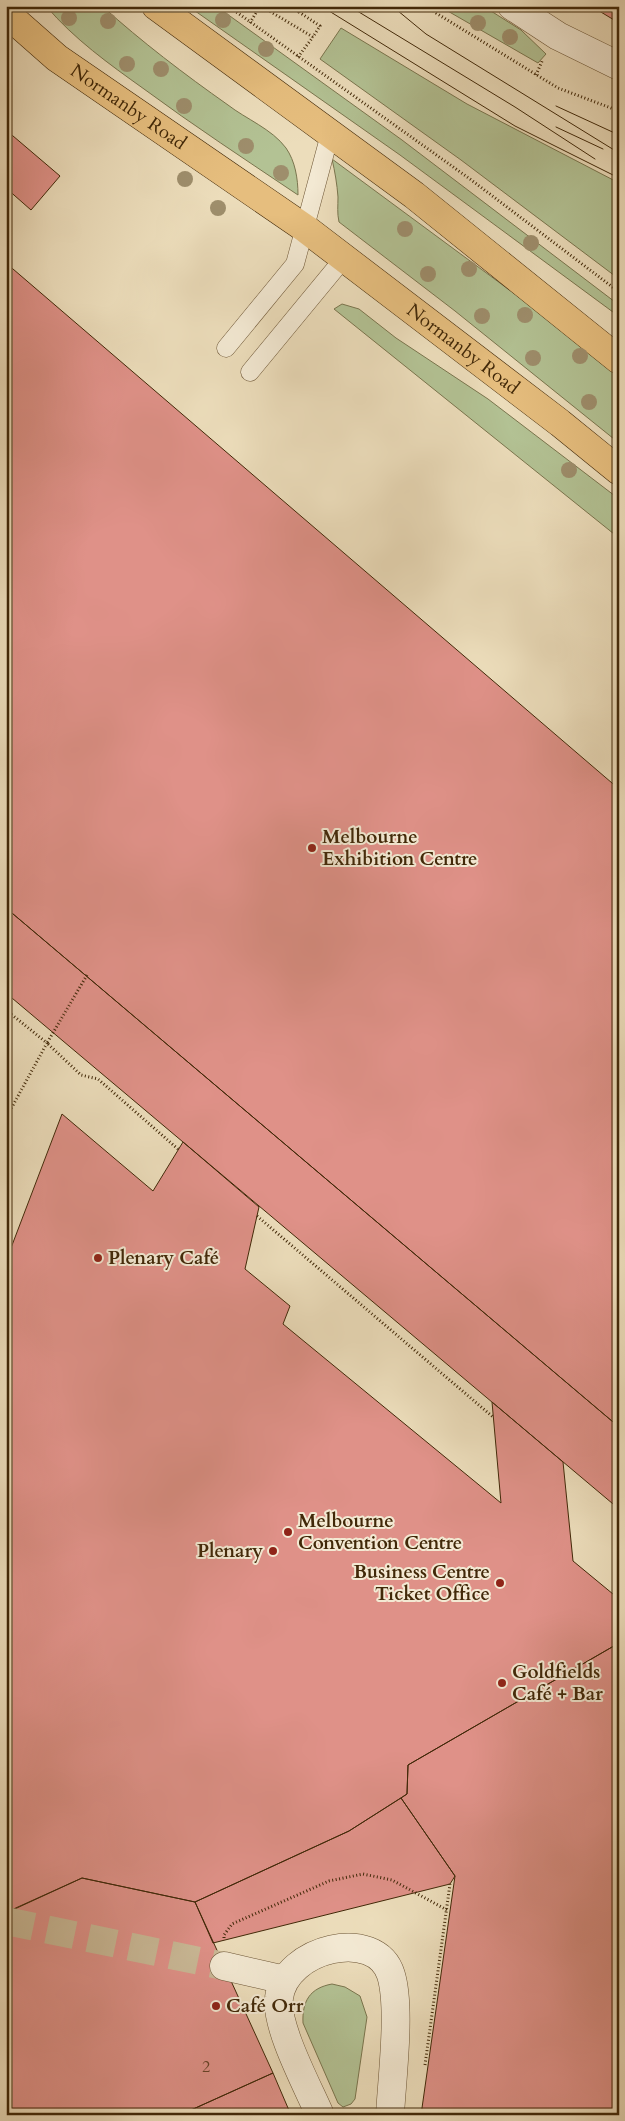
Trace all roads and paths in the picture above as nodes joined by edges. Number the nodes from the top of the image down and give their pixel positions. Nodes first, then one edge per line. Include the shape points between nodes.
1 (156, 6) edge
2 (228, 6) edge
3 (260, 6) edge
4 (289, 6) edge
5 (302, 6) edge
6 (428, 6) edge
7 (512, 6) edge
8 (6, 11) edge
9 (299, 12) junction
10 (250, 23) junction
11 (313, 37) junction
12 (298, 57) junction
13 (619, 66) edge
14 (619, 111) edge
15 (330, 134) junction
16 (306, 229) junction
17 (344, 258) junction
18 (619, 292) edge
19 (226, 348) dead end
20 (619, 360) edge
21 (250, 372) dead end
22 (619, 471) edge
23 (87, 975) dead end
24 (6, 1010) edge
25 (47, 1043) junction
26 (6, 1118) edge
27 (179, 1150) dead end
28 (256, 1216) dead end
29 (493, 1417) dead end
30 (450, 1884) dead end
31 (224, 1966) tunnel mouth
32 (285, 1980) junction
33 (425, 2066) dead end
34 (320, 2115) edge
35 (390, 2115) edge

1 - 15 main road
2 - 10 path
3 - 10 path
3 - 11 path
4 - 9 path
5 - 9 path
6 - 14 path via 558,88
7 - 13 street via 558,36
8 - 16 main road, Normanby Road via 57,58
9 - 11 path via 320,26
10 - 12 path
11 - 12 path
12 - 18 path via 470,179
15 - 16 lane
15 - 20 main road via 414,195
16 - 17 main road, Normanby Road
16 - 19 lane via 295,264
17 - 21 lane
17 - 22 main road, Normanby Road
23 - 25 path
24 - 25 path
25 - 26 path
25 - 27 path via 80,1074 98,1079
28 - 29 path
30 - 33 path
31 - 32 street
32 - 34 street via 279,1998 281,2019
32 - 35 street via 305,1959 327,1951 367,1950 385,1963 391,1974 394,2009

